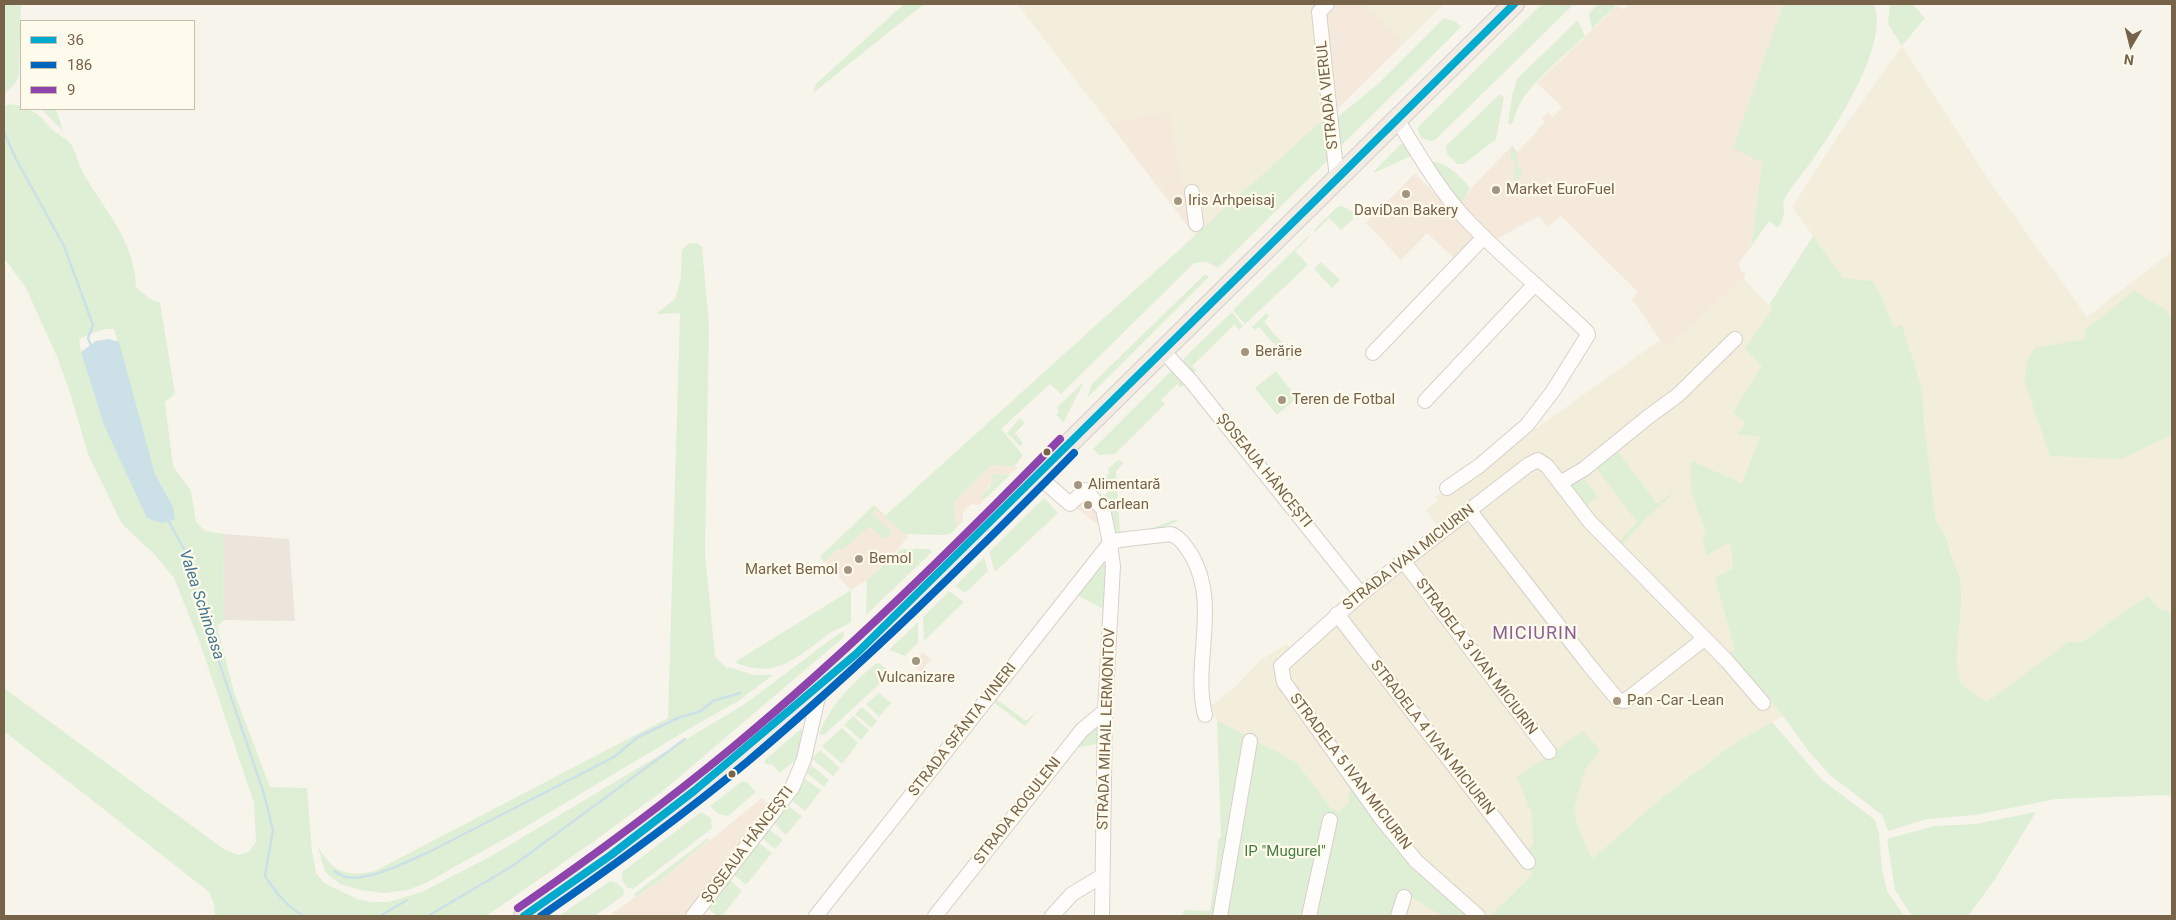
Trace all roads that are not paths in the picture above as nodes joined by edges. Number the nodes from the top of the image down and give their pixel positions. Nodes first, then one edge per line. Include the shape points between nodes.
1 (1514, 4) edge
2 (1321, 6) edge
3 (1397, 119) junction
4 (1337, 179) junction
5 (1192, 192) dead end
6 (1196, 224) dead end
7 (1484, 237) junction
8 (1535, 284) junction
9 (1735, 339) dead end
10 (1163, 351) junction
11 (1373, 354) dead end
12 (1424, 402) dead end
13 (1038, 476) junction
14 (1560, 483) junction
15 (1447, 488) dead end
16 (1469, 510) junction
17 (1110, 543) junction
18 (1404, 562) junction
19 (1361, 594) junction
20 (1337, 614) junction
21 (1704, 638) junction
22 (1284, 662) joint
23 (821, 684) junction
24 (1763, 703) dead end
25 (1105, 711) junction
26 (1205, 715) dead end
27 (1250, 741) dead end
28 (1549, 752) dead end
29 (1330, 820) dead end
30 (1528, 862) dead end
31 (1102, 876) junction
32 (1404, 897) dead end
33 (524, 916) edge
34 (694, 916) edge
35 (816, 916) edge
36 (935, 916) edge
37 (1052, 916) edge
38 (1102, 916) edge
39 (1220, 916) edge
40 (1309, 916) edge
41 (1398, 916) edge
42 (1478, 916) edge

1 - 3 highway
2 - 4 street, STRADA VIERUL
3 - 4 highway
3 - 7 street via 1449,197
4 - 10 highway
5 - 6 street
7 - 8 street
7 - 11 street
8 - 12 street
8 - 15 street via 1588,336 1527,425 1492,456
9 - 14 street via 1678,396 1584,469
10 - 13 highway
10 - 19 street, ȘOSEAUA HÂNCEȘTI via 1191,381
13 - 17 street, STRADA MIHAIL LERMONTOV via 1070,504 1085,490 1103,509
13 - 23 highway
14 - 16 street, STRADA IVAN MICIURIN via 1538,460 1528,464
14 - 21 street via 1595,528
16 - 18 street, STRADA IVAN MICIURIN
16 - 21 street via 1616,698 1626,700
17 - 25 street, STRADA MIHAIL LERMONTOV via 1111,631
17 - 26 street via 1171,534 1185,545 1197,565 1206,607 1201,694
17 - 35 street, STRADA SFÂNTA VINERI
18 - 19 street, STRADA IVAN MICIURIN
18 - 28 street, STRADELA 3 IVAN MICIURIN
19 - 20 street, STRADA IVAN MICIURIN
20 - 22 street, STRADA IVAN MICIURIN
20 - 30 street, STRADELA 4 IVAN MICIURIN
21 - 24 street
22 - 42 street, STRADELA 5 IVAN MICIURIN via 1280,671 1284,682 1381,818 1416,861
23 - 33 highway via 681,802
23 - 34 street, ȘOSEAUA HÂNCEȘTI via 804,759 792,788
25 - 31 street, STRADA MIHAIL LERMONTOV
25 - 36 street, STRADA ROGULENI via 1082,730
27 - 39 street
29 - 40 street
31 - 37 street via 1072,894
31 - 38 street, STRADA MIHAIL LERMONTOV
32 - 41 street

